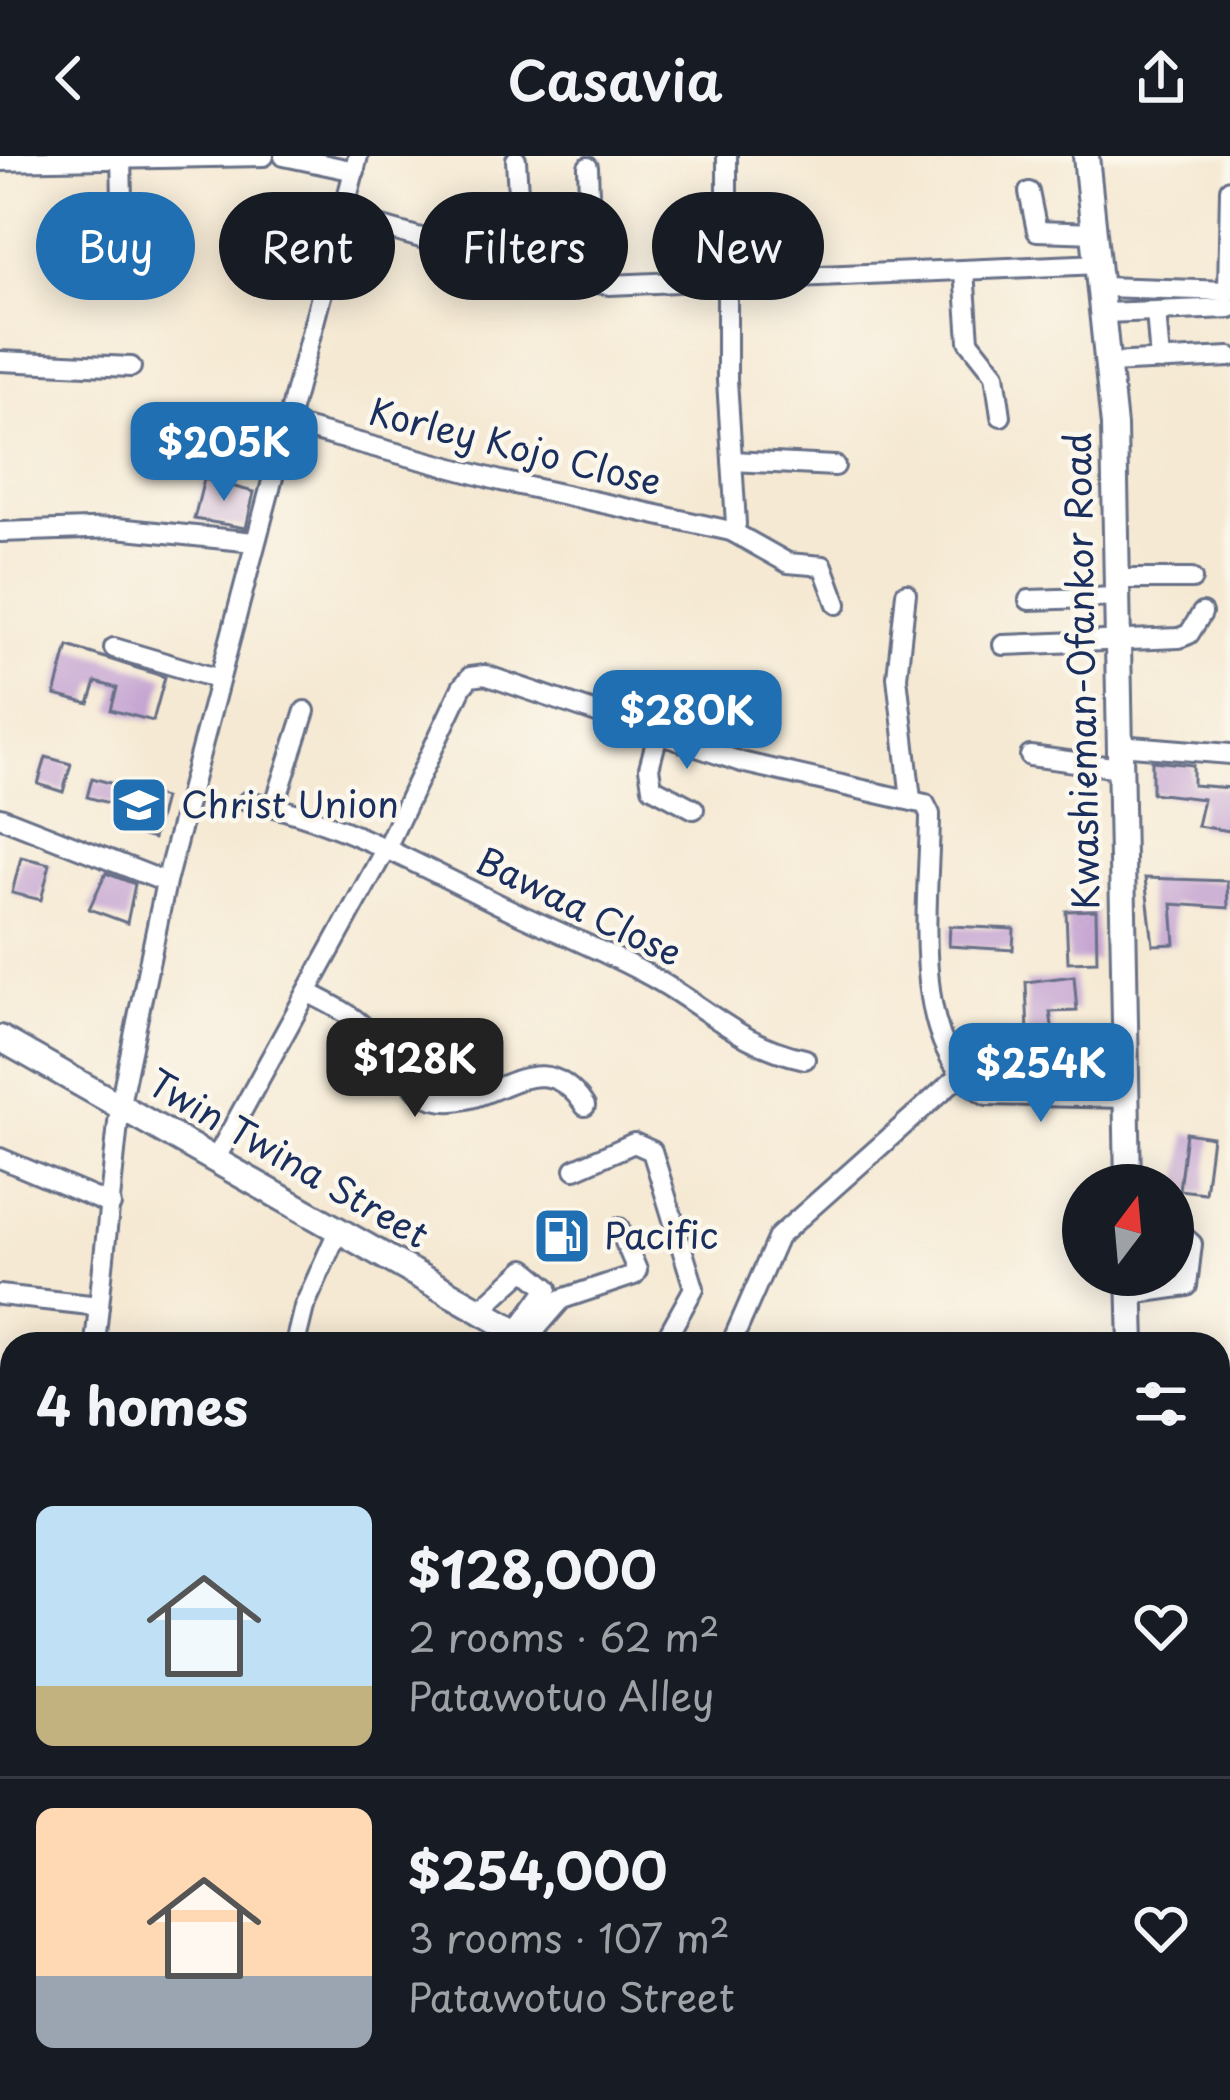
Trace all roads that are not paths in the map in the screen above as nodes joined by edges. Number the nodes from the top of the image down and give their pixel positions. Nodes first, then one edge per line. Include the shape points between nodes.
1 (264, 156) edge
2 (284, 156) edge
3 (728, 156) edge
4 (1086, 156) edge
5 (121, 158) edge
6 (0, 160) edge
7 (516, 160) dead end
8 (356, 163) edge
9 (588, 167) dead end
10 (1230, 189) edge
11 (122, 192) edge
12 (518, 192) edge
13 (589, 192) edge
14 (728, 192) edge
15 (1029, 192) dead end
16 (1096, 233) junction
17 (964, 271) junction
18 (824, 278) edge
19 (1102, 288) junction
20 (1229, 296) edge
21 (320, 300) edge
22 (728, 300) edge
23 (1156, 311) junction
24 (1230, 357) edge
25 (0, 361) edge
26 (1160, 361) junction
27 (1109, 363) junction
28 (131, 367) dead end
29 (1001, 416) dead end
30 (285, 423) junction
31 (732, 461) junction
32 (835, 466) dead end
33 (731, 531) junction
34 (0, 532) edge
35 (254, 542) junction
36 (1192, 578) dead end
37 (1118, 588) junction
38 (906, 593) dead end
39 (1029, 600) dead end
40 (837, 604) dead end
41 (1202, 613) dead end
42 (1118, 642) junction
43 (1004, 645) dead end
44 (114, 648) dead end
45 (219, 679) junction
46 (305, 711) dead end
47 (658, 734) junction
48 (1230, 754) edge
49 (1030, 756) dead end
50 (1119, 756) junction
51 (911, 799) junction
52 (248, 802) dead end
53 (274, 807) junction
54 (694, 809) dead end
55 (0, 817) edge
56 (386, 848) junction
57 (166, 882) junction
58 (309, 993) junction
59 (0, 1038) edge
60 (805, 1059) dead end
61 (960, 1075) junction
62 (1126, 1098) junction
63 (120, 1104) junction
64 (585, 1106) dead end
65 (0, 1158) edge
66 (215, 1160) junction
67 (1128, 1164) edge
68 (574, 1169) dead end
69 (111, 1205) junction
70 (619, 1228) dead end
71 (338, 1232) junction
72 (0, 1295) edge
73 (1131, 1296) edge
74 (99, 1306) junction
75 (480, 1310) junction
76 (96, 1332) edge
77 (298, 1332) edge
78 (518, 1332) edge
79 (530, 1332) edge
80 (533, 1332) edge
81 (672, 1332) edge
82 (736, 1332) edge
83 (1132, 1332) edge

1 - 5 street
2 - 8 street
3 - 14 street
4 - 16 main road, Kwashieman-Ofankor Road
5 - 6 street
5 - 11 street
7 - 12 street
9 - 13 street
10 - 20 street
15 - 16 street via 1037,231
16 - 19 main road, Kwashieman-Ofankor Road
17 - 18 street
17 - 19 street
17 - 29 street via 969,341 995,374
19 - 20 street
19 - 23 street
19 - 27 main road, Kwashieman-Ofankor Road
20 - 23 street
21 - 30 street
22 - 31 street
23 - 26 street
24 - 26 street
25 - 28 street
26 - 27 street
27 - 37 main road, Kwashieman-Ofankor Road
30 - 33 street, Korley Kojo Close
30 - 35 street
31 - 32 street
31 - 33 street
33 - 40 street, Korley Kojo Close via 788,563 823,566
34 - 35 street via 117,528
35 - 45 street
36 - 37 street
37 - 39 street
37 - 42 main road, Kwashieman-Ofankor Road
38 - 51 street via 897,677
41 - 42 street via 1190,634
42 - 43 street
42 - 50 main road, Kwashieman-Ofankor Road
44 - 45 street
45 - 57 street
46 - 53 street
47 - 51 street via 741,762
47 - 54 street via 652,787
47 - 56 street via 485,675 470,677
48 - 50 street
49 - 50 street
50 - 62 main road, Kwashieman-Ofankor Road
51 - 61 street via 931,814 933,1013
52 - 53 street, Bawaa Close
53 - 56 street, Bawaa Close
55 - 57 street
56 - 58 street
56 - 60 street, Bawaa Close via 614,956 736,1036
57 - 63 street
58 - 64 street via 364,1026 438,1101 531,1076 554,1077
58 - 66 street
59 - 63 main road, Twin Twina Street
61 - 62 street via 986,1096
61 - 82 street via 778,1237
62 - 67 main road, Kwashieman-Ofankor Road
63 - 66 main road, Twin Twina Street
63 - 69 street
65 - 69 street
66 - 71 main road, Twin Twina Street
68 - 81 street via 634,1143 652,1151 694,1288
69 - 74 street
70 - 80 street via 634,1275 562,1299
71 - 75 main road, Twin Twina Street
71 - 77 street
72 - 74 street
73 - 83 main road
74 - 76 street
75 - 78 main road, Twin Twina Street
75 - 79 street via 524,1269 548,1288

